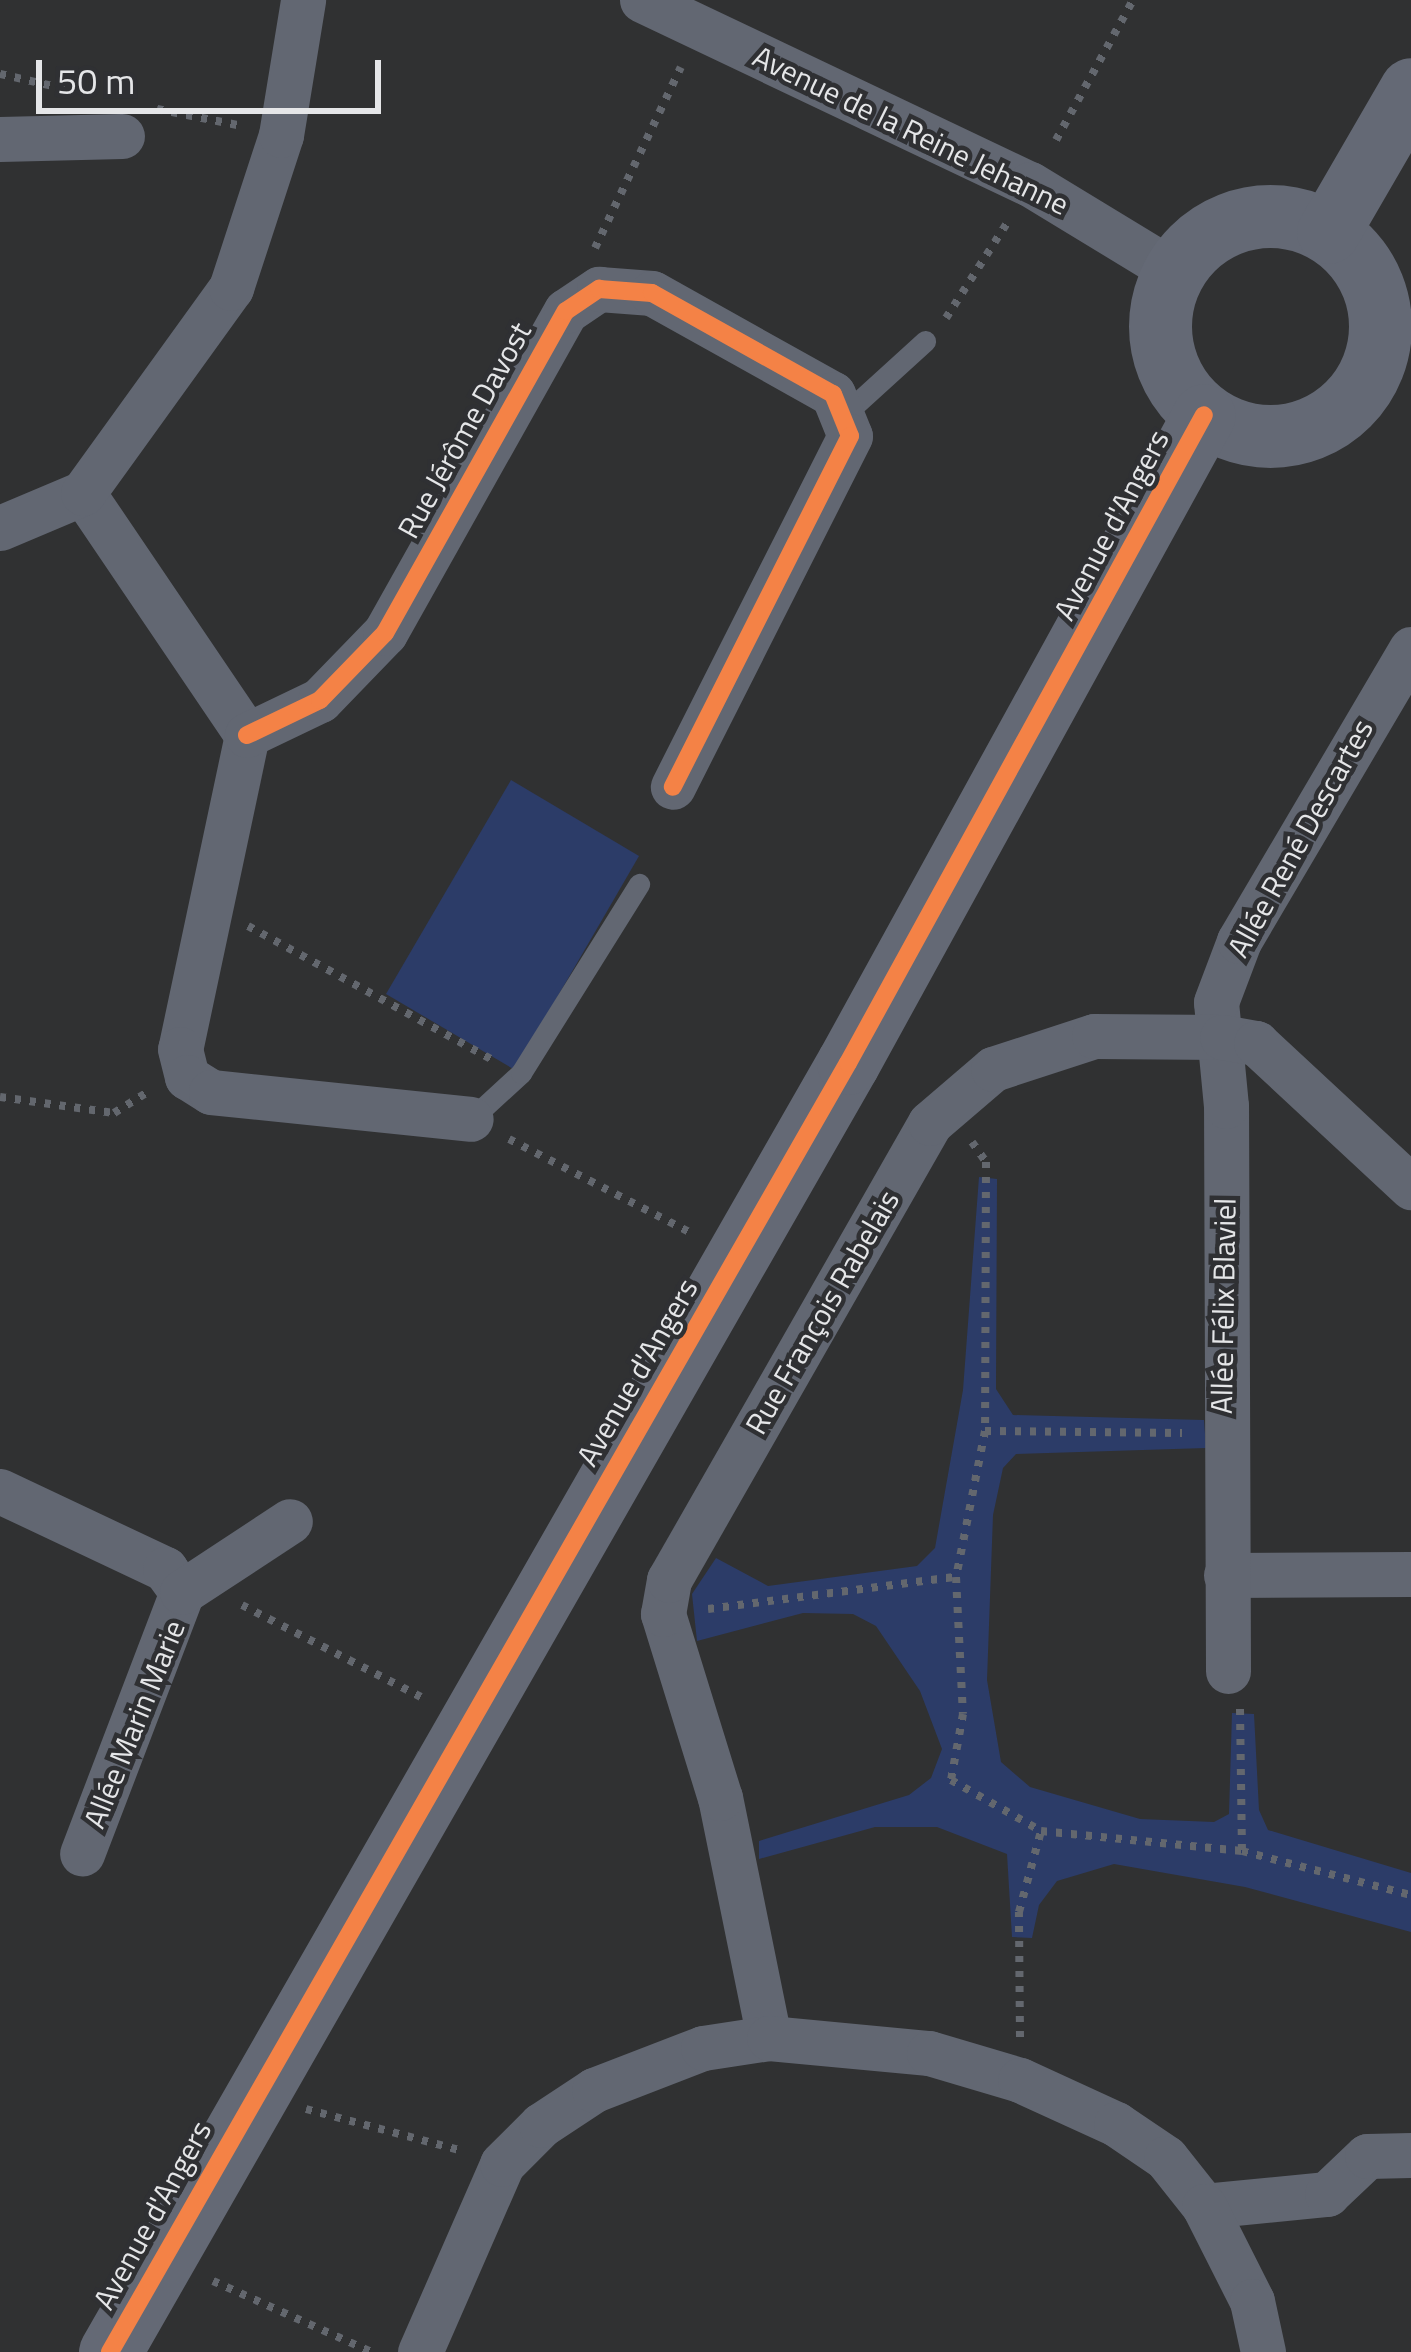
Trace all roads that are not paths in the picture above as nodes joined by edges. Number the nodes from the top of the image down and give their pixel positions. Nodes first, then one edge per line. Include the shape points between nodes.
1 (303, 0) edge
2 (642, 0) edge
3 (1411, 89) edge
4 (122, 136) dead end
5 (0, 139) edge
6 (1328, 232) junction
7 (1173, 272) junction
8 (925, 341) road end
9 (1389, 396) edge
10 (846, 413) junction
11 (1204, 415) junction
12 (83, 493) junction
13 (0, 528) edge
14 (1411, 649) edge
15 (248, 735) junction
16 (673, 787) dead end
17 (639, 884) dead end
18 (1222, 1037) junction
19 (471, 1119) joint
20 (1411, 1187) edge
21 (0, 1491) edge
22 (290, 1521) dead end
23 (1411, 1574) edge
24 (1226, 1575) junction
25 (182, 1592) junction
26 (1228, 1671) road end
27 (82, 1854) dead end
28 (769, 2038) junction
29 (1411, 2155) edge
30 (1204, 2206) junction
31 (110, 2352) edge
32 (420, 2352) edge
33 (1263, 2352) edge

1 - 12 street via 280,135 231,288
2 - 7 street, Avenue de la Reine Jehanne via 1030,184
3 - 6 street
4 - 5 street
6 - 7 street via 1295,218 1225,224
6 - 9 street via 1354,254 1377,300
7 - 11 street via 1159,333 1166,365
8 - 10 lane
9 - 11 street via 1292,434 1237,433
10 - 15 street, Rue Jérôme Davost via 832,394 652,292 599,290 566,311 385,633 320,700
10 - 16 street via 850,436
11 - 31 street, Avenue d'Angers via 848,1063
12 - 13 street
12 - 15 street
14 - 18 street, Allée René Descartes via 1239,941 1216,1001
15 - 19 street via 180,1049 187,1078 211,1092
17 - 19 lane via 521,1073
18 - 20 street, Rue François Rabelais via 1256,1043
18 - 24 street, Allée Félix Blaviel
18 - 28 street, Rue François Rabelais via 1094,1036 993,1069 930,1123 668,1580 663,1614 719,1798
21 - 25 street, Allée Marin Marie via 165,1569
22 - 25 street, Allée Marin Marie
23 - 24 street
24 - 26 street, Allée Félix Blaviel
25 - 27 street, Allée Marin Marie
28 - 30 street via 929,2053 1020,2080 1150,2146
28 - 32 street via 704,2048 595,2090 541,2125 502,2164
29 - 30 street via 1367,2156 1328,2194
30 - 33 street via 1252,2301

